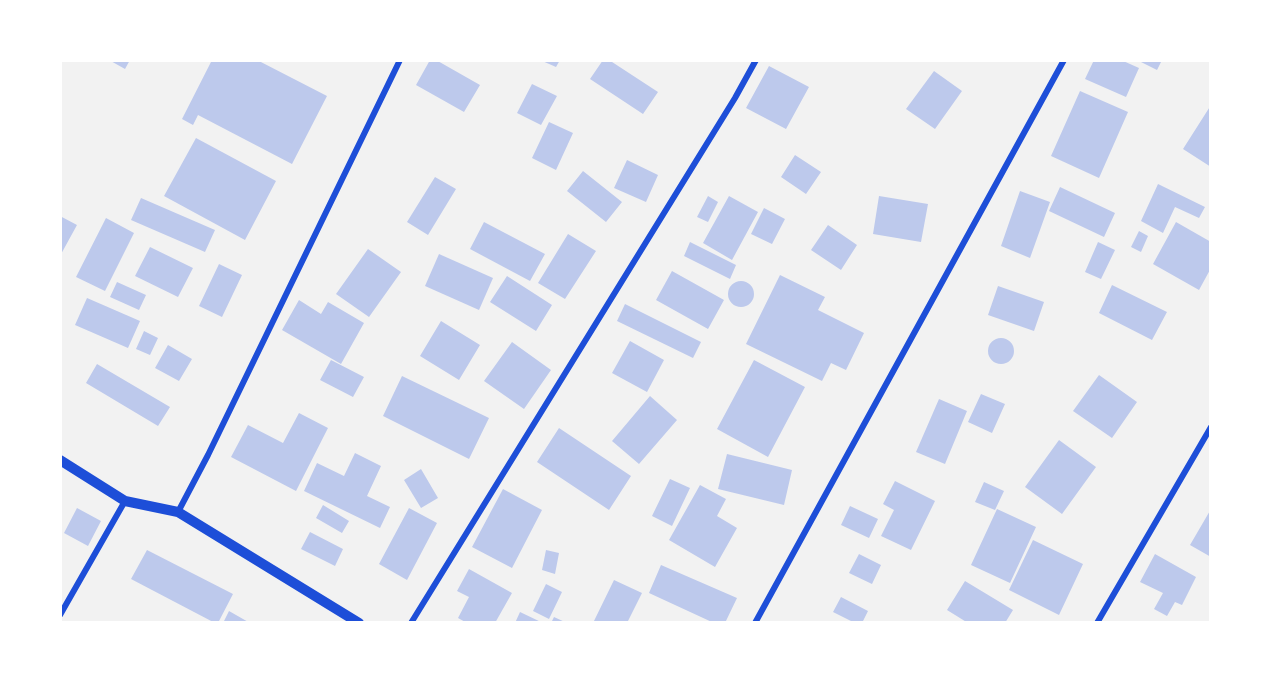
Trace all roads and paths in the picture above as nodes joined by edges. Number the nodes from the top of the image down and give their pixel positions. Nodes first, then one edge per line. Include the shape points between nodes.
1 (400, 60) edge
2 (756, 60) edge
3 (1064, 60) edge
4 (1211, 427) edge
5 (60, 460) edge
6 (125, 501) junction
7 (178, 512) junction
8 (60, 615) edge
9 (359, 623) edge
10 (411, 623) edge
11 (755, 623) edge
12 (1097, 623) edge

1 - 7 street
2 - 10 street
3 - 11 street
4 - 12 street
5 - 6 street
6 - 7 street
6 - 8 street
7 - 9 street

